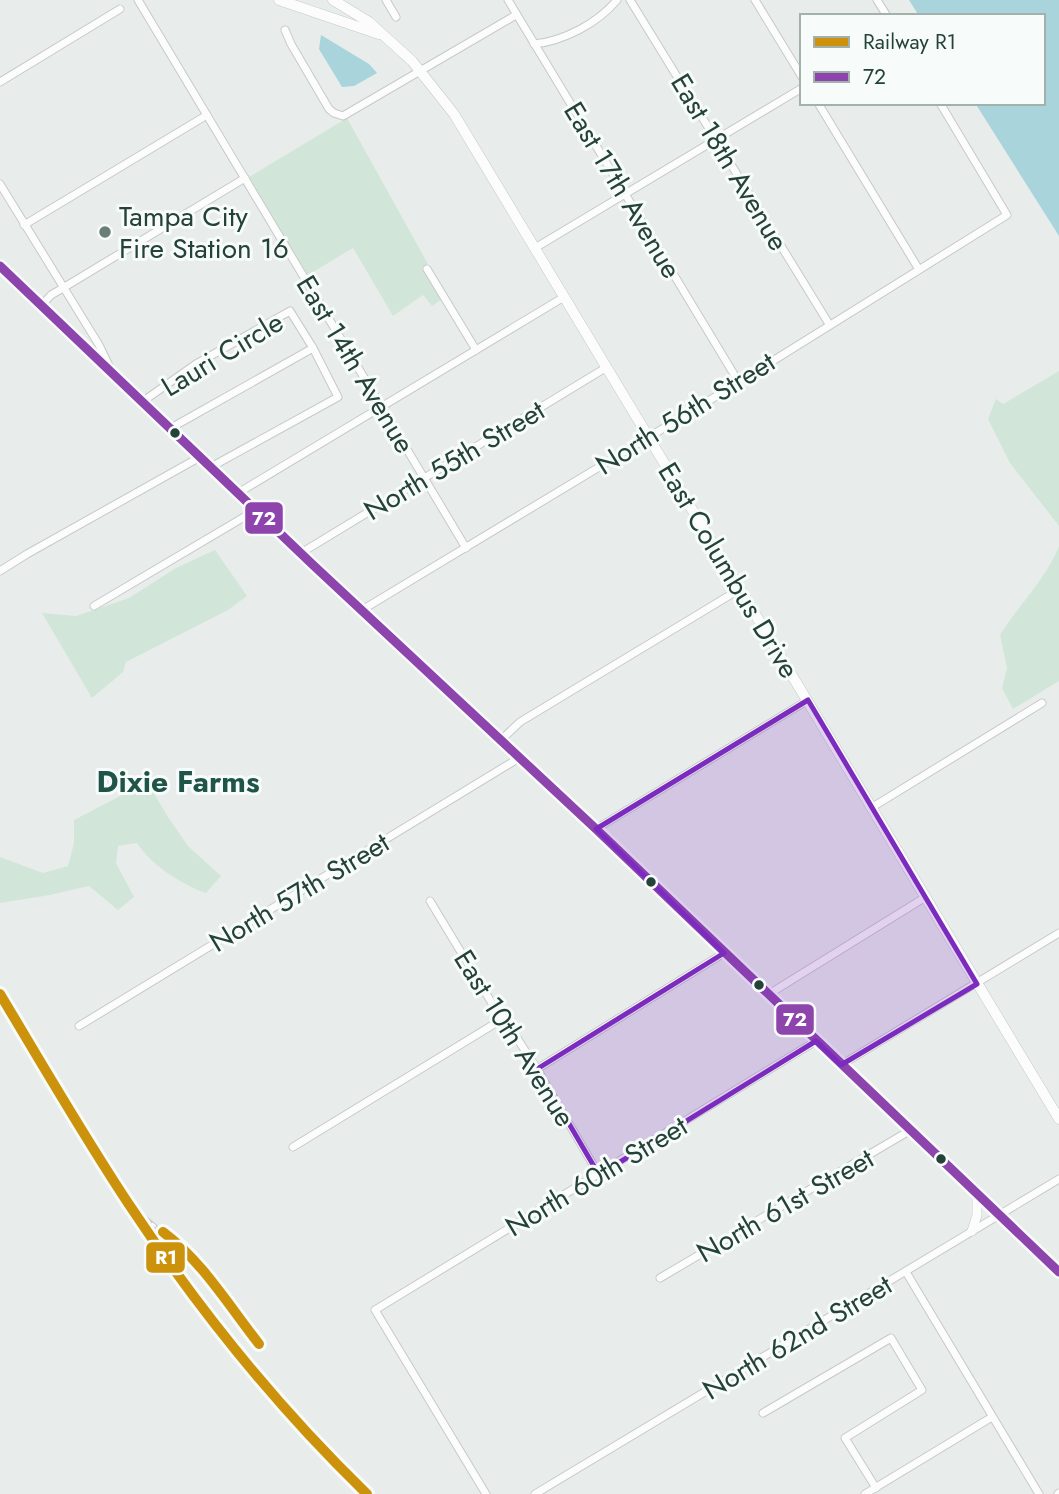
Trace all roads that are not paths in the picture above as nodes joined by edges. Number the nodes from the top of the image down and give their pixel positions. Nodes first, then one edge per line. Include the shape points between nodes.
1 (138, 0) edge
2 (279, 0) edge
3 (386, 0) edge
4 (617, 0) edge
5 (630, 0) edge
6 (755, 0) edge
7 (337, 1) edge
8 (510, 2) edge
9 (120, 9) dead end
10 (516, 15) junction
11 (396, 17) dead end
12 (334, 18) junction
13 (285, 30) dead end
14 (380, 34) junction
15 (534, 44) junction
16 (422, 72) junction
17 (800, 74) edge
18 (0, 82) edge
19 (800, 89) edge
20 (819, 105) edge
21 (941, 105) edge
22 (207, 116) junction
23 (716, 140) junction
24 (245, 178) junction
25 (0, 184) edge
26 (625, 194) junction
27 (24, 225) junction
28 (535, 248) junction
29 (0, 266) edge
30 (918, 268) junction
31 (427, 269) dead end
32 (63, 288) junction
33 (565, 297) junction
34 (41, 306) junction
35 (829, 324) junction
36 (313, 348) junction
37 (476, 349) junction
38 (607, 367) junction
39 (113, 375) junction
40 (738, 381) junction
41 (142, 402) junction
42 (381, 406) junction
43 (171, 428) junction
44 (649, 437) junction
45 (200, 457) junction
46 (211, 467) junction
47 (424, 478) junction
48 (238, 493) junction
49 (256, 510) junction
50 (466, 548) junction
51 (301, 553) junction
52 (0, 571) edge
53 (740, 589) junction
54 (94, 606) dead end
55 (362, 610) junction
56 (808, 700) junction
57 (1042, 703) dead end
58 (501, 740) junction
59 (519, 758) junction
60 (871, 808) junction
61 (596, 829) junction
62 (924, 898) junction
63 (430, 901) dead end
64 (1059, 933) edge
65 (724, 953) junction
66 (977, 984) junction
67 (769, 995) junction
68 (504, 1018) junction
69 (79, 1026) dead end
70 (816, 1041) junction
71 (841, 1065) junction
72 (537, 1069) junction
73 (1059, 1119) edge
74 (909, 1131) junction
75 (293, 1147) dead end
76 (599, 1175) junction
77 (1059, 1179) edge
78 (977, 1195) junction
79 (998, 1215) junction
80 (972, 1231) junction
81 (906, 1272) junction
82 (1059, 1272) edge
83 (660, 1278) dead end
84 (763, 1413) dead end
85 (992, 1417) junction
86 (876, 1488) junction
87 (486, 1494) edge
88 (535, 1494) edge
89 (865, 1494) edge
90 (1039, 1494) edge

1 - 22 street, East 14th Avenue
2 - 12 main road, East Columbus Drive
3 - 11 street
4 - 15 street via 582,27
5 - 23 street, East 18th Avenue
6 - 17 street
7 - 12 street
7 - 14 main road, East Columbus Drive
8 - 10 street, East 17th Avenue
9 - 18 street
10 - 15 street, East 17th Avenue
10 - 16 street
12 - 14 main road, East Columbus Drive
13 - 16 street via 329,109 339,116
14 - 16 main road, East Columbus Drive
15 - 26 street, East 17th Avenue
16 - 28 main road, East Columbus Drive via 454,114
19 - 23 street
20 - 30 street
21 - 30 street, North 56th Street via 1007,215
22 - 24 street, East 14th Avenue
22 - 27 street
23 - 26 street
23 - 35 street, East 18th Avenue
24 - 32 street
24 - 42 street, East 14th Avenue
25 - 27 street
26 - 28 street
26 - 40 street, East 17th Avenue
27 - 32 street
28 - 33 main road, East Columbus Drive
29 - 34 street
30 - 35 street, North 56th Street
31 - 37 street
32 - 34 street
32 - 39 street
33 - 37 street
33 - 38 main road, East Columbus Drive
34 - 39 street
35 - 40 street, North 56th Street
36 - 41 street, Lauri Circle via 290,311 196,364
36 - 43 street
36 - 46 street, Lauri Circle via 338,397
37 - 42 street
38 - 44 main road, East Columbus Drive
38 - 47 street, North 55th Street
39 - 41 street
40 - 44 street, North 56th Street
41 - 43 street
42 - 47 street, East 14th Avenue
42 - 48 street
43 - 45 street
44 - 50 street, North 56th Street
44 - 53 main road, East Columbus Drive
45 - 46 street
45 - 52 street
46 - 48 street
47 - 50 street, East 14th Avenue
47 - 51 street, North 55th Street
48 - 49 street
49 - 51 street
49 - 54 street
50 - 55 street, North 56th Street
51 - 55 street
53 - 56 main road, East Columbus Drive
53 - 58 street via 520,722
55 - 58 street
56 - 60 main road, East Columbus Drive
56 - 61 street
57 - 60 street
58 - 59 street
59 - 61 street
59 - 69 street, North 57th Street
60 - 62 main road, East Columbus Drive
61 - 65 street
62 - 66 main road, East Columbus Drive
62 - 67 street
63 - 68 street, East 10th Avenue
64 - 66 street
65 - 67 street
65 - 72 street
66 - 71 street
66 - 73 main road, East Columbus Drive
67 - 70 street
68 - 72 street, East 10th Avenue
68 - 75 street
70 - 71 street
70 - 76 street, North 60th Street
71 - 74 street
72 - 76 street, East 10th Avenue
74 - 78 street
74 - 83 street, North 61st Street
76 - 87 street, North 60th Street via 376,1310
77 - 79 street, North 62nd Street
78 - 79 street
78 - 80 street
79 - 80 street, North 62nd Street
79 - 82 street
80 - 81 street, North 62nd Street
81 - 85 street
81 - 88 street, North 62nd Street
84 - 86 street via 891,1338 922,1390 845,1438
85 - 86 street
85 - 90 street
86 - 89 street

